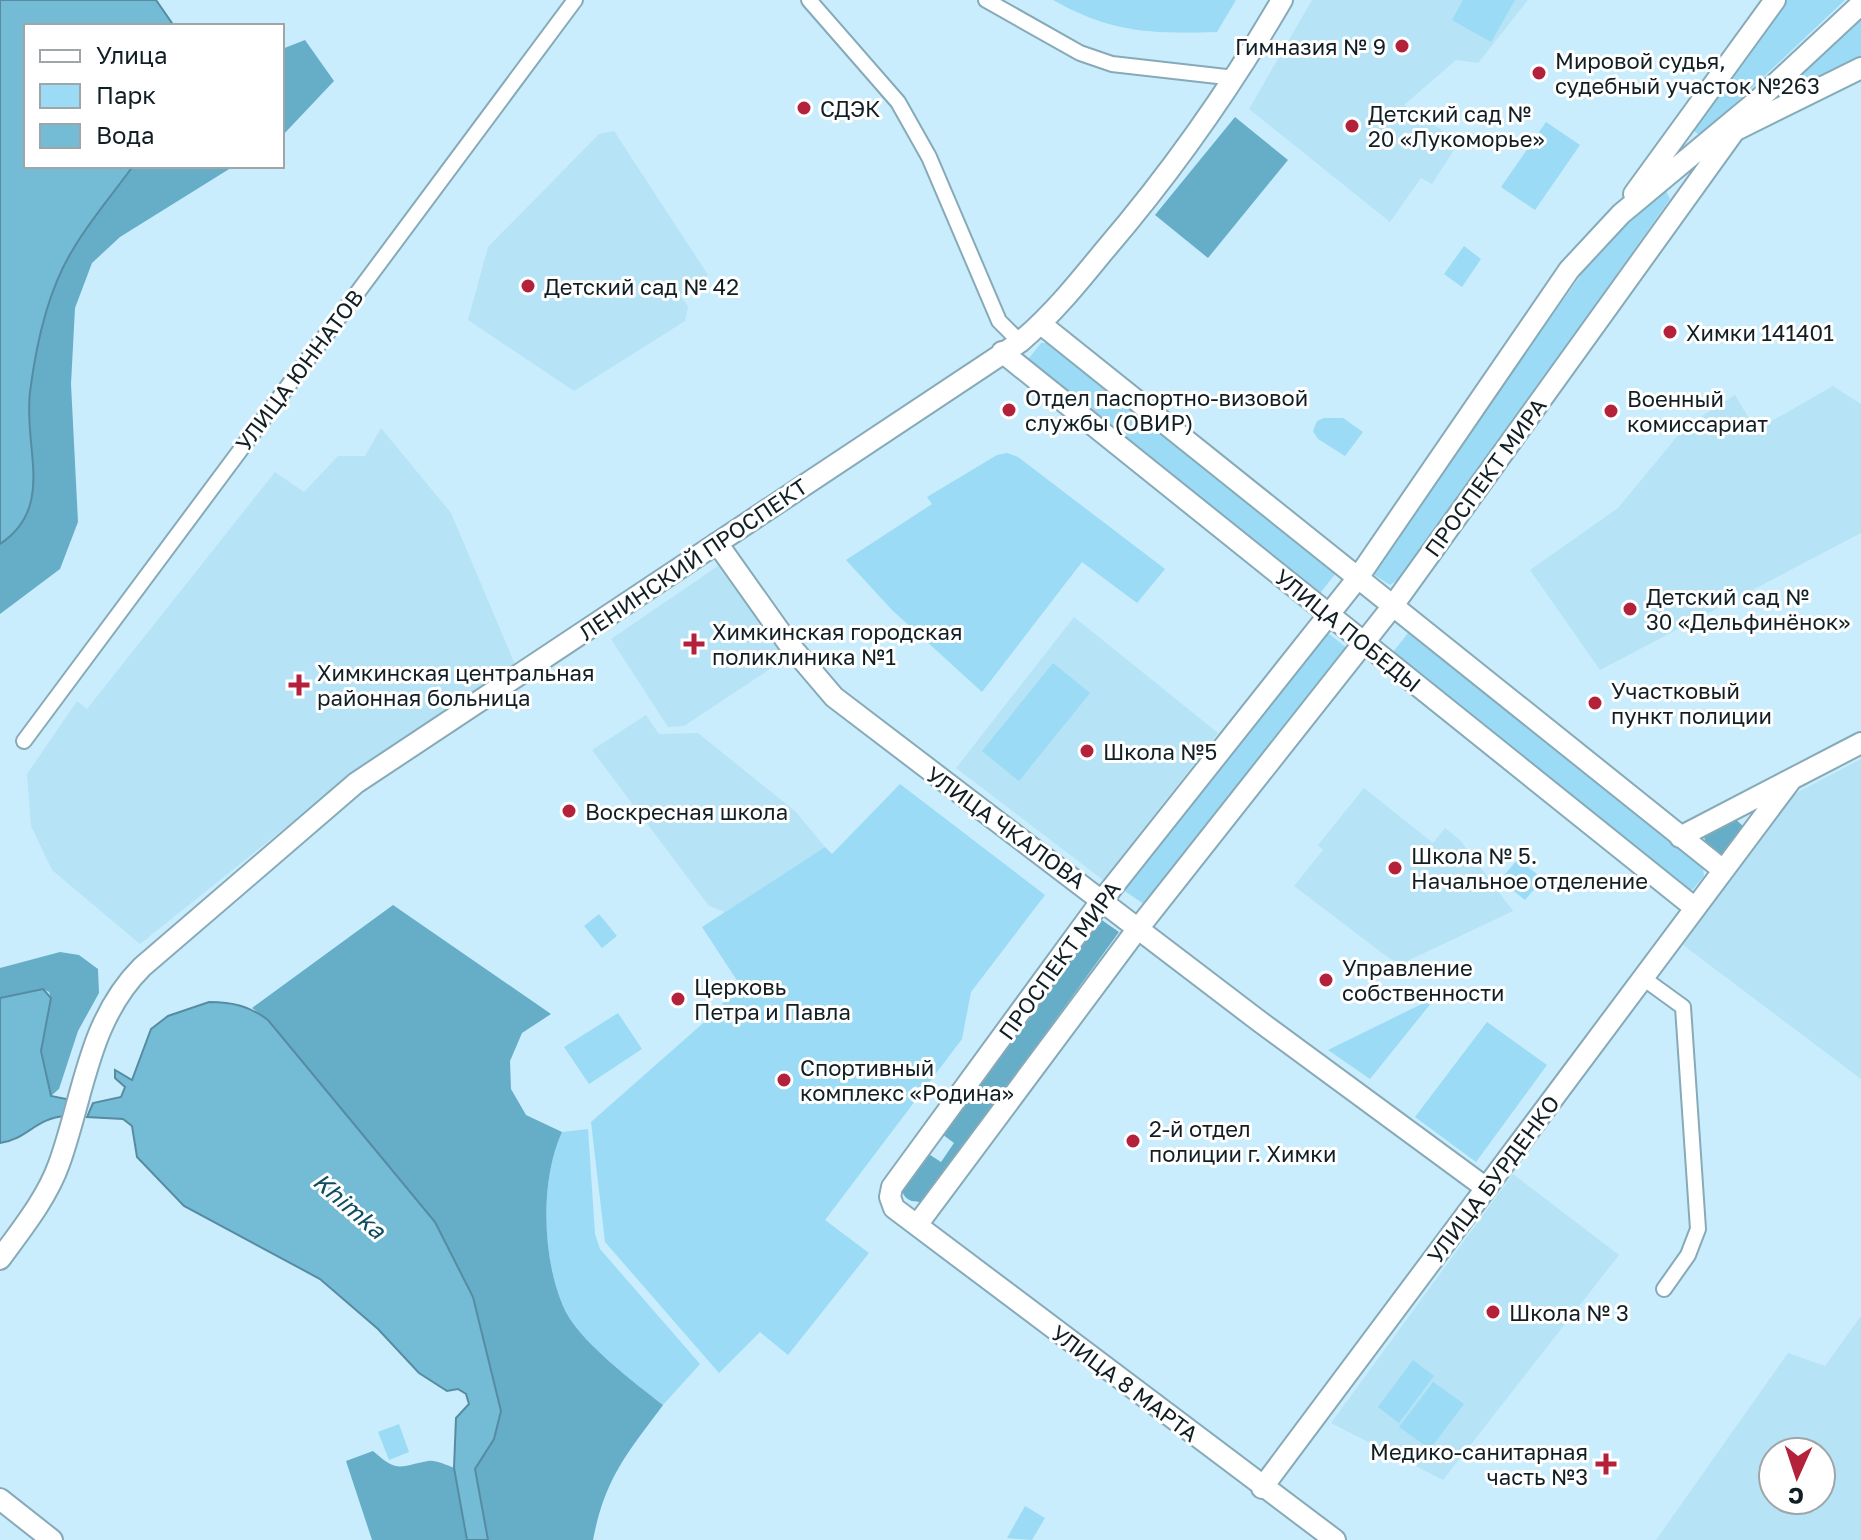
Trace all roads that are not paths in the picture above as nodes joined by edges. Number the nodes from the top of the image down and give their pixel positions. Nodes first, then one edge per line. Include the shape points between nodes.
1 (575, 0) edge
2 (809, 0) edge
3 (986, 0) edge
4 (1282, 0) edge
5 (1775, 0) edge
6 (1861, 4) edge
7 (1861, 68) edge
8 (1235, 78) junction
9 (1758, 100) junction
10 (1734, 131) junction
11 (1621, 214) junction
12 (1041, 324) junction
13 (1011, 347) junction
14 (717, 543) junction
15 (1357, 579) junction
16 (1392, 607) junction
17 (1328, 614) junction
18 (1364, 642) junction
19 (24, 741) dead end
20 (1861, 743) edge
21 (1791, 780) junction
22 (1680, 837) junction
23 (1723, 870) junction
24 (1103, 899) junction
25 (1695, 908) junction
26 (1139, 927) junction
27 (1643, 978) junction
28 (1486, 1188) junction
29 (917, 1225) junction
30 (0, 1259) edge
31 (1664, 1289) dead end
32 (1262, 1488) junction
33 (0, 1499) edge
34 (52, 1540) edge
35 (1335, 1540) edge

1 - 19 street, УЛИЦА ЮННАТОВ
2 - 13 street via 898,102 929,157
3 - 8 street via 1080,53 1112,64
4 - 8 street, ЛЕНИНСКИЙ ПРОСПЕКТ
5 - 11 street
6 - 9 street, ПРОСПЕКТ МИРА
7 - 10 street
8 - 12 street, ЛЕНИНСКИЙ ПРОСПЕКТ via 1128,223
9 - 10 street, ПРОСПЕКТ МИРА
9 - 11 street, ПРОСПЕКТ МИРА
10 - 16 street, ПРОСПЕКТ МИРА
11 - 15 street, ПРОСПЕКТ МИРА via 1569,270
12 - 13 street, ЛЕНИНСКИЙ ПРОСПЕКТ
12 - 15 street, УЛИЦА ПОБЕДЫ
13 - 14 street, ЛЕНИНСКИЙ ПРОСПЕКТ
13 - 17 street, УЛИЦА ПОБЕДЫ
14 - 24 street, УЛИЦА ЧКАЛОВА via 834,697
14 - 30 street, ЛЕНИНСКИЙ ПРОСПЕКТ via 356,783 161,949 121,989 92,1048 58,1167
15 - 16 street, УЛИЦА ПОБЕДЫ
15 - 17 street, ПРОСПЕКТ МИРА
16 - 18 street, ПРОСПЕКТ МИРА
16 - 22 street, УЛИЦА ПОБЕДЫ
17 - 18 street, УЛИЦА ПОБЕДЫ
17 - 24 street, ПРОСПЕКТ МИРА
18 - 25 street, УЛИЦА ПОБЕДЫ
18 - 26 street, ПРОСПЕКТ МИРА
20 - 21 street
21 - 22 street
21 - 23 street, УЛИЦА БУРДЕНКО
22 - 23 street, УЛИЦА ПОБЕДЫ
23 - 25 street, УЛИЦА БУРДЕНКО
24 - 26 street, УЛИЦА ЧКАЛОВА
24 - 29 street, ПРОСПЕКТ МИРА via 892,1187 894,1208
25 - 27 street, УЛИЦА БУРДЕНКО
26 - 28 street, УЛИЦА ЧКАЛОВА
26 - 29 street, ПРОСПЕКТ МИРА
27 - 28 street, УЛИЦА БУРДЕНКО
27 - 31 street via 1683,1007 1692,1116 1698,1229 1688,1255
28 - 32 street, УЛИЦА БУРДЕНКО
29 - 32 street, УЛИЦА 8 МАРТА
32 - 35 street, УЛИЦА 8 МАРТА
33 - 34 street

